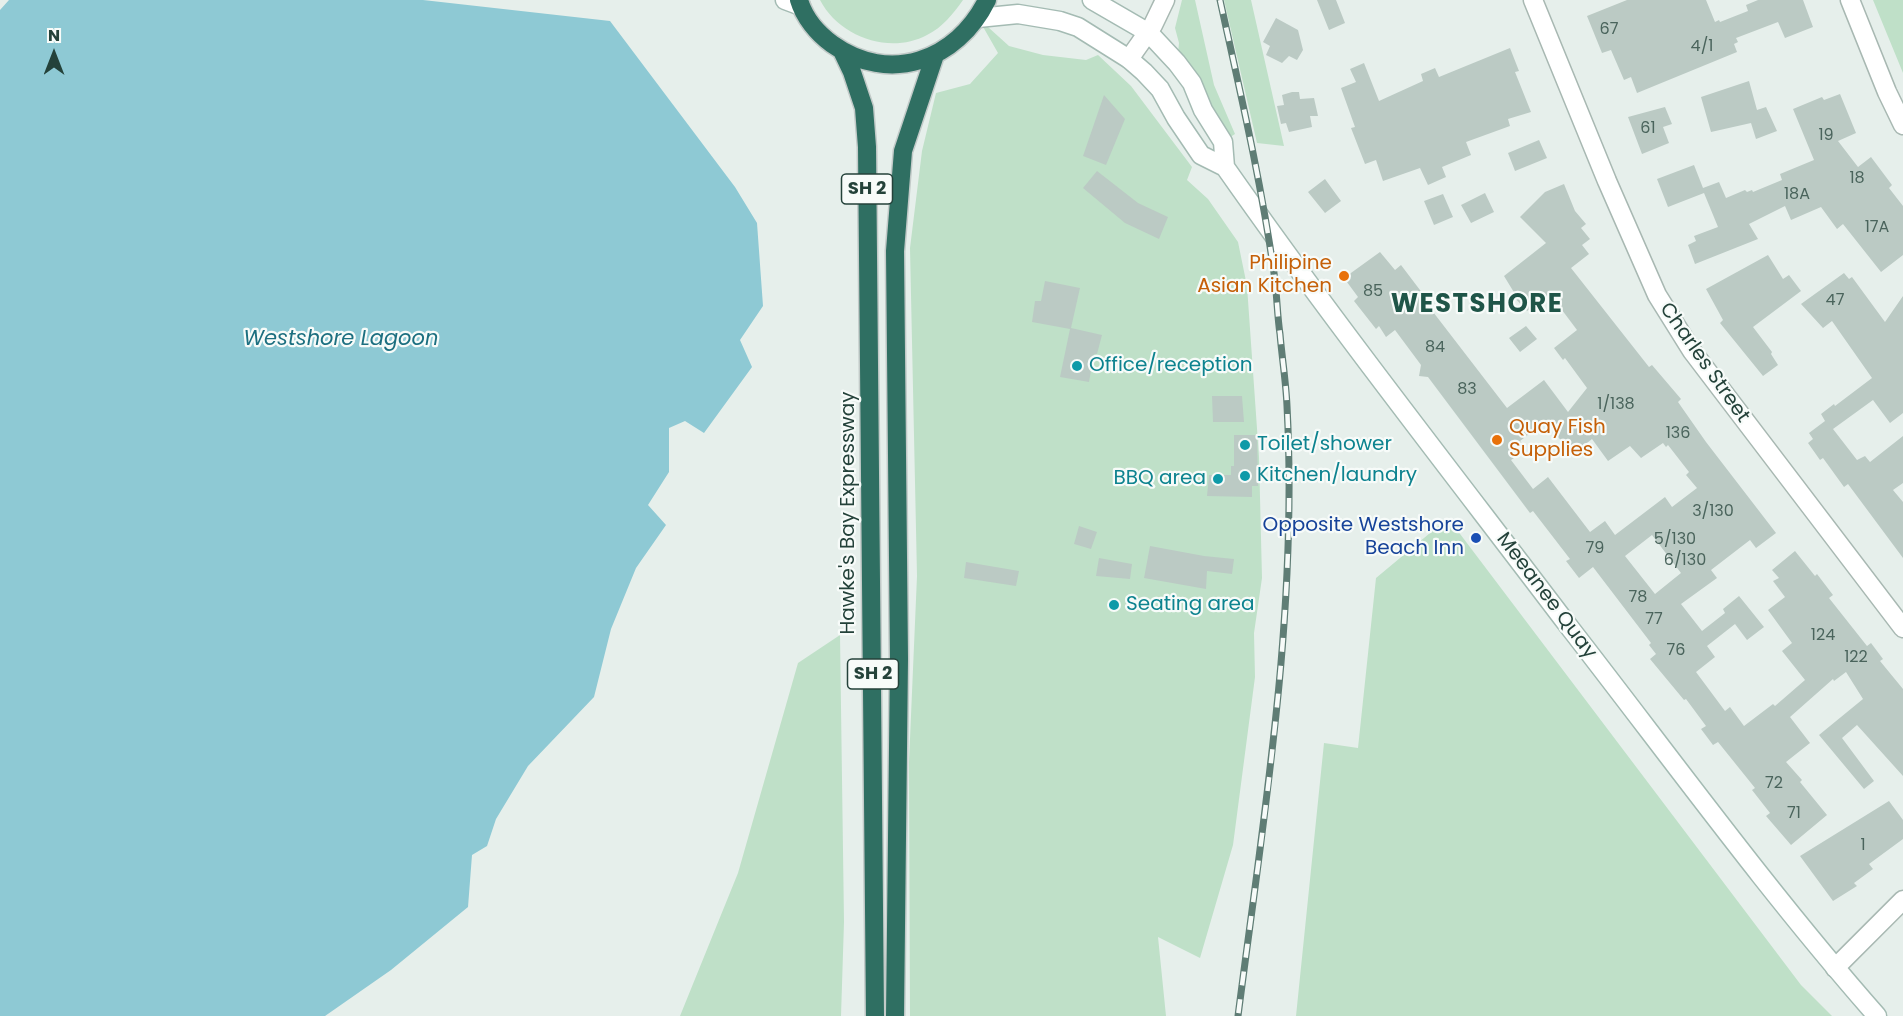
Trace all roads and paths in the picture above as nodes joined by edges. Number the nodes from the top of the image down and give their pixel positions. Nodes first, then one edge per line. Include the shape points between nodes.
1 (987, 0) edge
2 (1092, 0) edge
3 (1165, 0) edge
4 (1533, 0) edge
5 (1850, 0) edge
6 (795, 2) edge
7 (978, 18) junction
8 (1149, 33) junction
9 (842, 51) junction
10 (935, 55) junction
11 (1129, 59) junction
12 (1903, 125) edge
13 (1225, 167) junction
14 (1903, 628) edge
15 (1903, 900) edge
16 (1835, 968) junction
17 (875, 1016) edge
18 (895, 1016) edge
19 (1877, 1016) edge

1 - 7 highway, SH 2
2 - 8 main road, Meeanee Quay
3 - 8 main road
4 - 14 main road, Charles Street via 1657,296 1692,351
5 - 12 main road
6 - 9 highway, SH 2 via 818,32
7 - 10 highway, SH 2 via 959,40
7 - 11 main road, Meeanee Quay via 1018,14 1060,21 1078,27
8 - 11 main road
8 - 13 main road, Meeanee Quay via 1192,83 1223,142
9 - 10 highway, SH 2 via 888,64
9 - 17 highway, Hawke's Bay Expressway / SH 2 via 864,108 867,147
10 - 18 highway, SH 2 via 903,151 895,251 899,659
11 - 13 main road, Meeanee Quay via 1160,89 1201,155
13 - 16 main road, Meeanee Quay via 1452,473
15 - 16 main road
16 - 19 main road, Meeanee Quay

